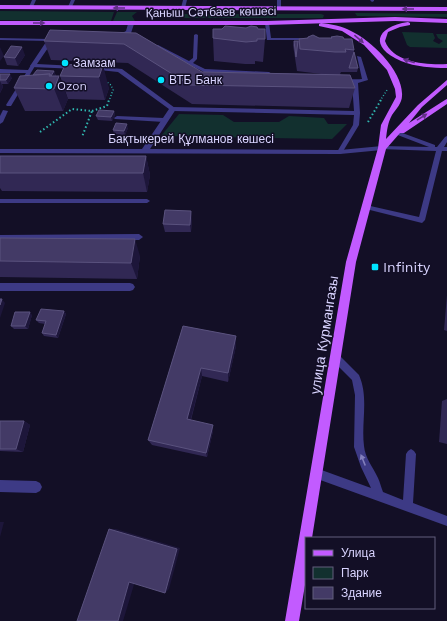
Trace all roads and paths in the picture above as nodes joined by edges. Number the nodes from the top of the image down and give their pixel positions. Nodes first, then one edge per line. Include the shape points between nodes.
1 (34, 0) edge
2 (73, 0) edge
3 (185, 0) edge
4 (278, 0) edge
5 (0, 8) edge
6 (30, 8) junction
7 (69, 8) junction
8 (158, 8) junction
9 (184, 8) junction
10 (279, 9) junction
11 (320, 9) junction
12 (447, 9) edge
13 (324, 20) junction
14 (267, 22) junction
15 (447, 22) edge
16 (0, 23) edge
17 (131, 24) junction
18 (155, 24) junction
19 (129, 32) junction
20 (136, 35) edge
21 (196, 35) dead end
22 (0, 39) edge
23 (108, 39) edge
24 (314, 39) edge
25 (50, 40) junction
26 (65, 40) edge
27 (149, 42) edge
28 (359, 57) dead end
29 (190, 63) junction
30 (33, 66) junction
31 (447, 66) edge
32 (187, 70) edge
33 (0, 71) edge
34 (28, 72) junction
35 (278, 75) edge
36 (101, 80) edge
37 (333, 81) edge
38 (355, 82) junction
39 (447, 82) edge
40 (347, 91) edge
41 (355, 91) junction
42 (447, 101) edge
43 (9, 104) dead end
44 (173, 109) junction
45 (92, 110) junction
46 (5, 111) dead end
47 (357, 113) junction
48 (117, 118) dead end
49 (164, 120) junction
50 (0, 122) edge
51 (40, 132) dead end
52 (397, 133) junction
53 (82, 137) dead end
54 (447, 138) edge
55 (382, 148) junction
56 (439, 149) junction
57 (447, 149) edge
58 (145, 150) junction
59 (0, 151) edge
60 (340, 152) junction
61 (0, 201) edge
62 (147, 201) dead end
63 (366, 208) junction
64 (139, 237) dead end
65 (0, 238) edge
66 (0, 286) edge
67 (130, 287) dead end
68 (335, 357) junction
69 (411, 454) dead end
70 (316, 473) junction
71 (0, 486) edge
72 (36, 487) dead end
73 (379, 496) junction
74 (408, 507) junction
75 (447, 521) edge
76 (306, 537) edge
77 (305, 541) edge
78 (292, 621) edge

1 - 6 lane
2 - 7 lane
3 - 9 lane
4 - 10 lane
5 - 6 main road, Қаныш Сәтбаев көшесі
6 - 7 main road, Қаныш Сәтбаев көшесі
8 -> 7 main road, Қаныш Сәтбаев көшесі
8 - 9 main road, Қаныш Сәтбаев көшесі
8 - 18 main road via 147,10 139,16 139,19
9 - 10 main road, Қаныш Сәтбаев көшесі
10 - 11 main road, Қаныш Сәтбаев көшесі
12 -> 11 main road, Қаныш Сәтбаев көшесі
11 - 13 main road via 327,12 328,16
13 - 14 main road, Қаныш Сәтбаев көшесі
13 - 15 main road, Қаныш Сәтбаев көшесі via 395,19
14 - 18 main road, Қаныш Сәтбаев көшесі
14 - 24 lane via 269,39
14 -> 55 main road, улица Курмангазы via 314,24 352,33 370,47 392,71 400,89 399,98 386,118
31 -> 15 main road via 412,63 398,58 386,50 381,37 394,26
16 -> 17 main road, Қаныш Сәтбаев көшесі
17 - 18 main road, Қаныш Сәтбаев көшесі
17 - 19 street
19 - 20 lane
19 - 23 street via 115,39
21 - 29 lane via 195,59
22 - 25 lane
25 - 26 street
25 - 30 street
27 - 29 lane
28 - 38 lane via 365,80
29 - 32 lane via 185,68
29 - 35 lane via 204,70
30 - 34 lane
30 - 44 street via 120,70
33 - 34 lane
34 - 43 lane
36 - 45 path via 106,81 113,90 107,106
37 - 38 lane
38 - 41 lane
39 - 52 main road via 404,122
40 - 41 lane
41 - 47 lane
52 -> 42 main road
44 - 47 lane
44 - 49 street
45 - 51 path via 72,110
45 - 53 path
46 - 50 lane
47 - 60 lane via 356,126
48 - 49 lane
49 - 58 street
52 - 55 main road
52 - 56 lane
54 - 56 lane
55 - 56 lane
55 - 60 street, Бақтыкерей Құлманов көшесі
55 - 63 main road, улица Курмангазы
56 - 57 lane
56 - 63 lane via 422,220
58 - 59 street, Бақтыкерей Құлманов көшесі
58 - 60 street, Бақтыкерей Құлманов көшесі
61 - 62 lane
63 - 68 main road, улица Курмангазы via 351,262
64 - 65 lane
66 - 67 street
68 - 70 main road, улица Курмангазы
73 -> 68 lane via 359,447 360,394 356,378
69 - 74 lane
70 - 73 lane
70 - 76 main road, улица Курмангазы
71 - 72 street
73 - 74 lane
74 - 75 lane
77 - 78 main road, улица Курмангазы

